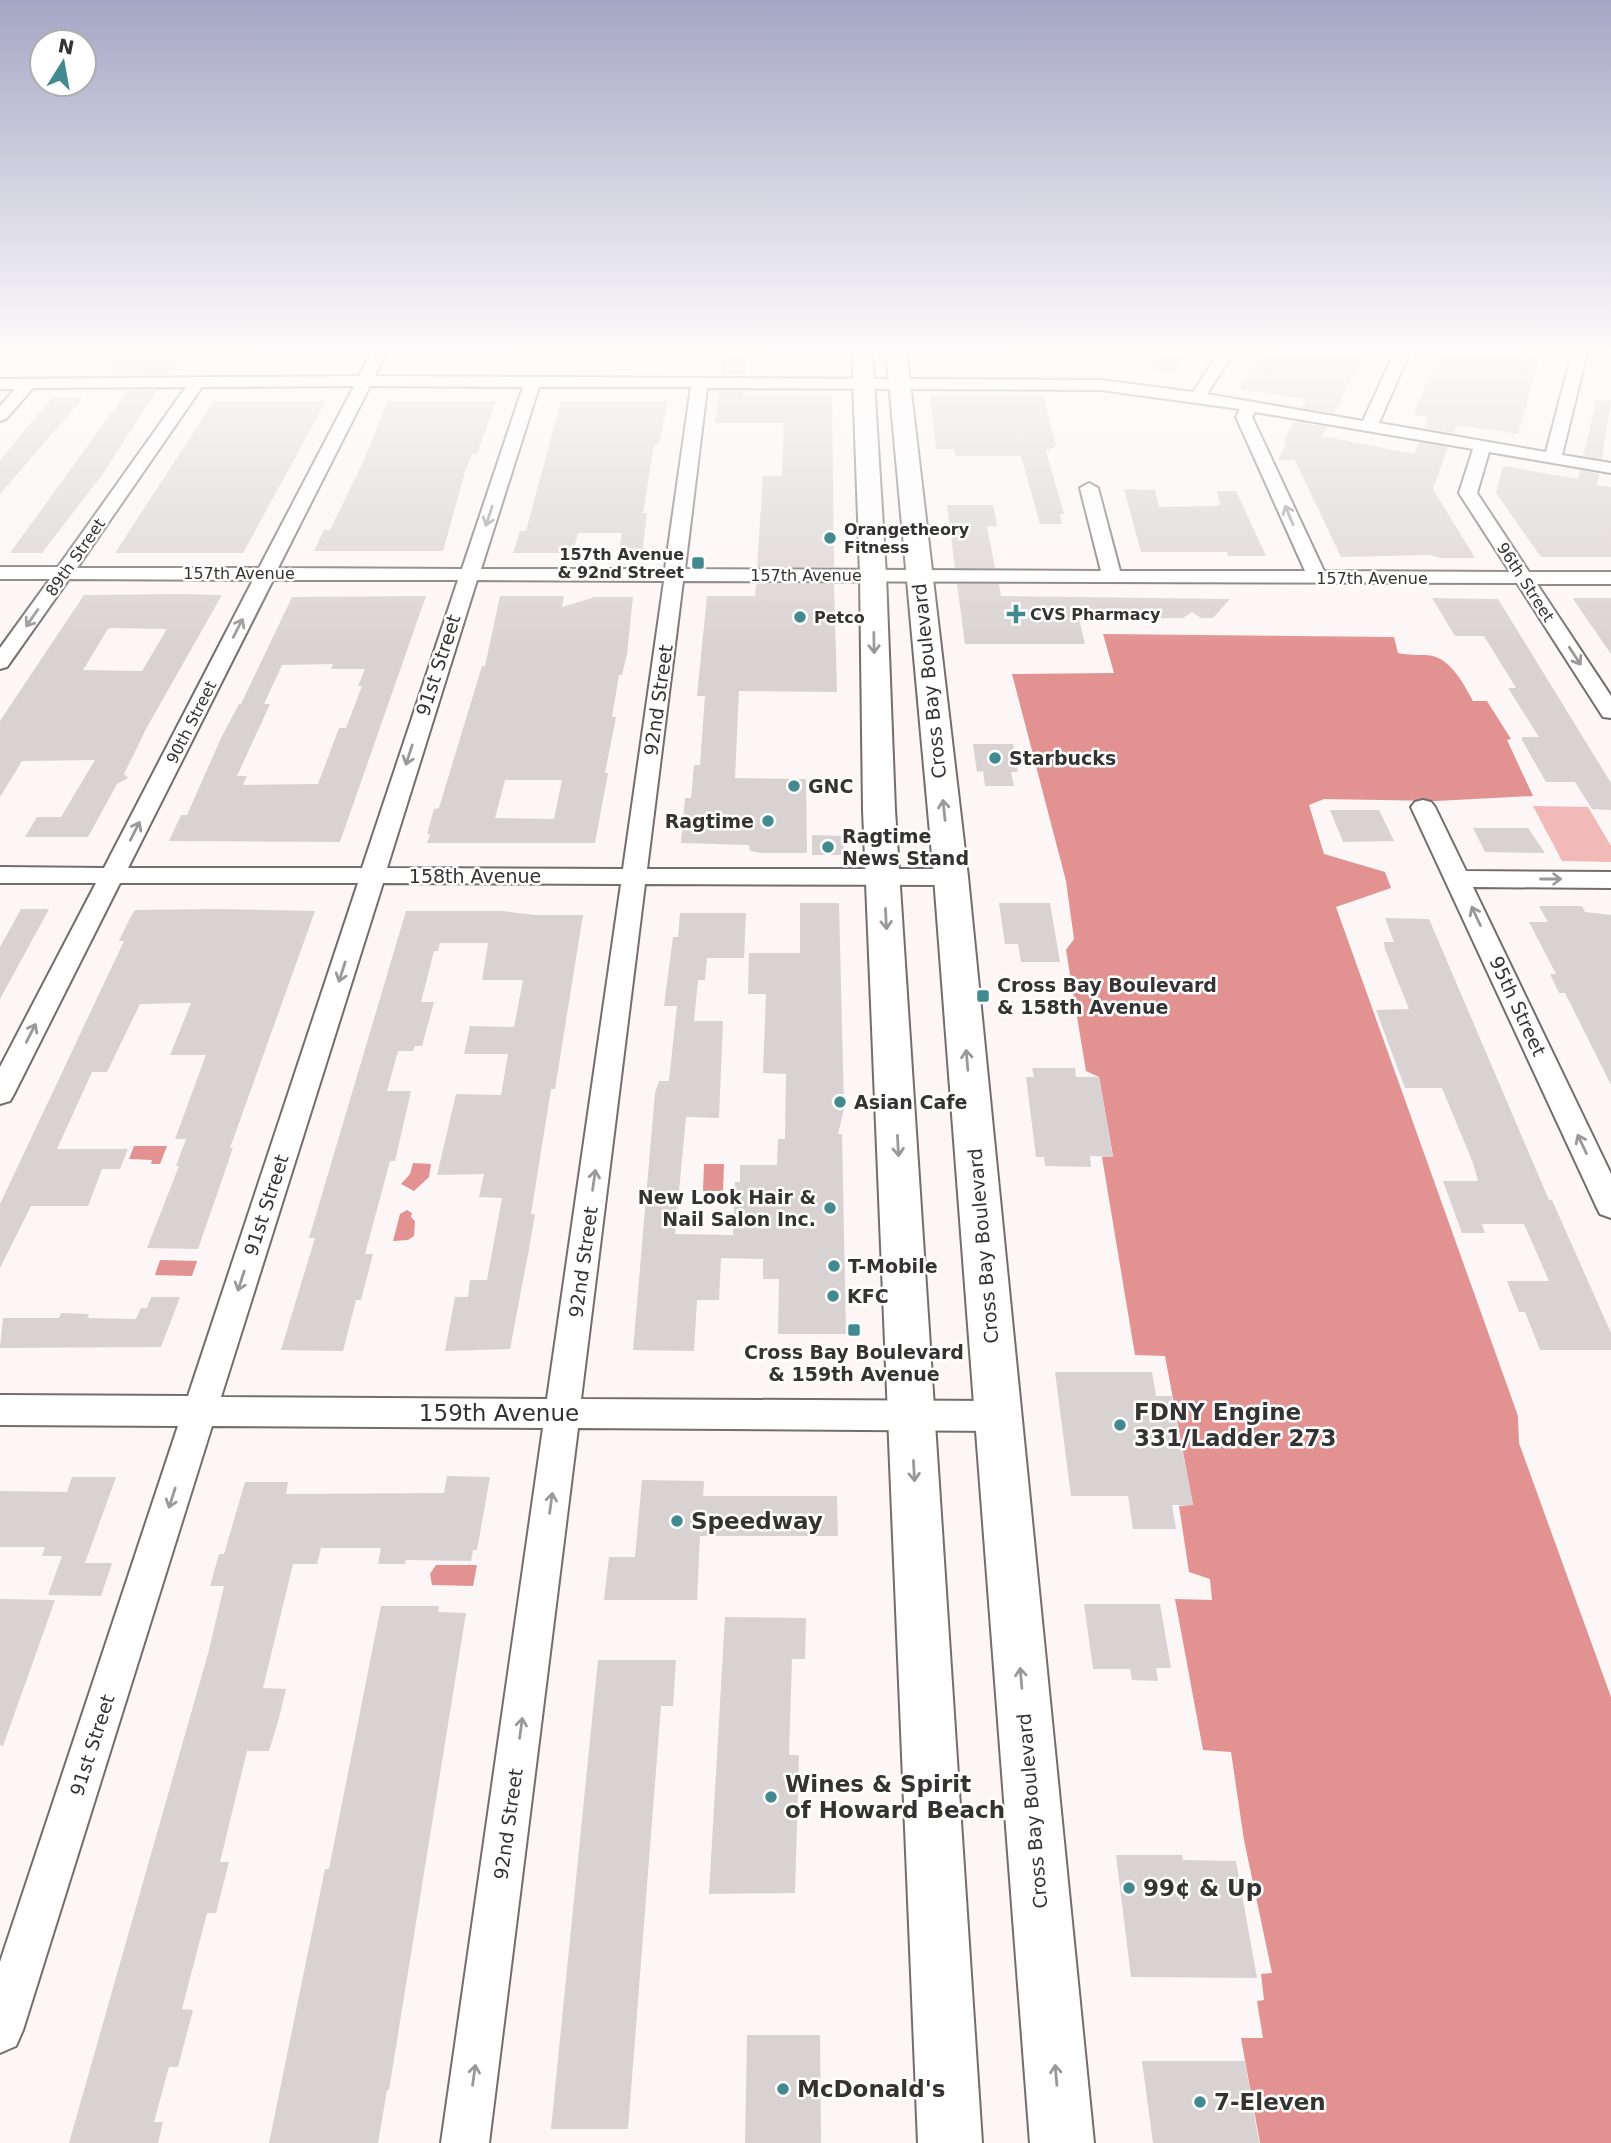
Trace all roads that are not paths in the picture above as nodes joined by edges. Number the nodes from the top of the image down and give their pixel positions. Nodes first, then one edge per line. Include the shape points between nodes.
1 (151, 449) edge
2 (330, 449) edge
3 (510, 449) edge
4 (691, 449) edge
5 (868, 449) edge
6 (905, 449) edge
7 (1259, 449) edge
8 (1481, 449) edge
9 (1500, 449) edge
10 (1555, 449) edge
11 (868, 458) junction
12 (1553, 458) junction
13 (1611, 468) edge
14 (1090, 488) dead end
15 (0, 573) edge
16 (64, 573) junction
17 (267, 573) junction
18 (469, 574) junction
19 (675, 574) junction
20 (873, 575) junction
21 (917, 575) junction
22 (1112, 576) junction
23 (1317, 577) junction
24 (1524, 578) junction
25 (1611, 578) edge
26 (0, 663) edge
27 (1611, 712) edge
28 (1423, 807) dead end
29 (0, 874) edge
30 (113, 875) junction
31 (373, 875) junction
32 (883, 876) junction
33 (634, 877) junction
34 (951, 877) junction
35 (1458, 878) junction
36 (1611, 880) edge
37 (0, 1094) edge
38 (1611, 1206) edge
39 (0, 1410) edge
40 (200, 1411) junction
41 (563, 1413) junction
42 (912, 1415) junction
43 (998, 1416) junction
44 (0, 2030) edge
45 (465, 2143) edge
46 (950, 2143) edge
47 (1062, 2143) edge

1 - 16 street, 89th Street
2 - 17 street, 90th Street
3 -> 18 street, 91st Street
4 - 19 street, 92nd Street
5 - 11 main road
6 - 21 main road, Cross Bay Boulevard
23 -> 7 street
8 - 24 street, 96th Street via 1468,493
9 - 12 street
10 - 12 street
11 - 20 main road
11 - 21 main road via 883,467 890,558
12 - 13 street
14 - 22 street
15 - 16 street, 157th Avenue
16 - 17 street, 157th Avenue
16 -> 26 street, 89th Street
17 - 18 street, 157th Avenue
30 -> 17 street, 90th Street
18 - 19 street, 157th Avenue
18 -> 31 street, 91st Street
19 - 20 street, 157th Avenue
19 - 33 street, 92nd Street
20 - 21 street, 157th Avenue
20 -> 32 main road
21 - 22 street, 157th Avenue
34 -> 21 main road, Cross Bay Boulevard
22 - 23 street, 157th Avenue
23 - 24 street, 157th Avenue
24 - 25 street, 157th Avenue
24 -> 27 street, 96th Street
28 - 35 street, 95th Street
29 - 30 street, 158th Avenue
30 - 31 street, 158th Avenue
37 -> 30 street, 90th Street
31 - 33 street, 158th Avenue
31 -> 40 street, 91st Street
32 - 33 street, 158th Avenue
32 - 34 street, 158th Avenue
32 -> 42 main road
41 -> 33 street, 92nd Street
43 -> 34 main road, Cross Bay Boulevard
35 -> 36 street
38 -> 35 street, 95th Street
39 - 40 street, 159th Avenue
40 - 41 street, 159th Avenue
40 -> 44 street, 91st Street
41 - 42 street, 159th Avenue
45 -> 41 street, 92nd Street
42 - 43 street, 159th Avenue
42 -> 46 main road
47 -> 43 main road, Cross Bay Boulevard

